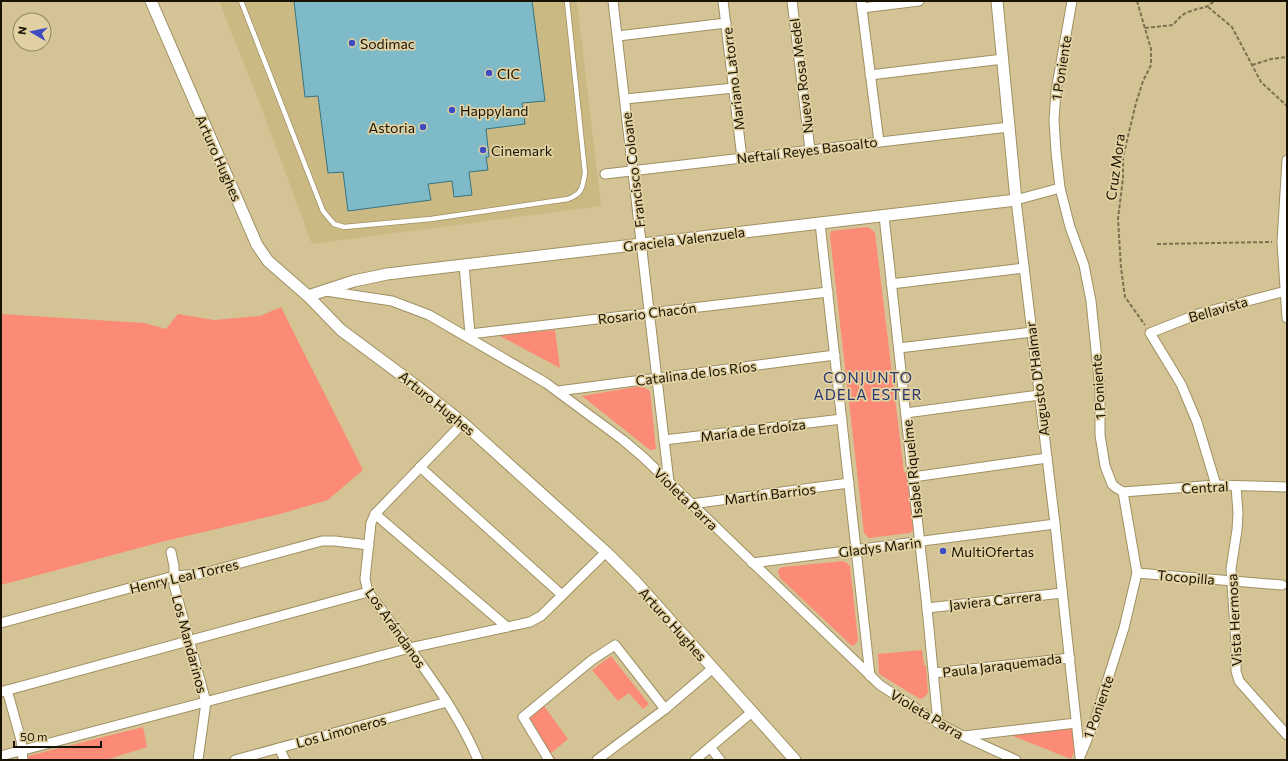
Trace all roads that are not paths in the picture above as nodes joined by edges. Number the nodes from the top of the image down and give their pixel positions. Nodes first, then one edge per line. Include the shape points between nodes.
1 (151, 1) edge
2 (241, 1) edge
3 (567, 1) edge
4 (614, 1) edge
5 (723, 1) edge
6 (792, 1) edge
7 (919, 1) edge
8 (997, 1) edge
9 (1072, 1) edge
10 (861, 5) edge
11 (726, 23) junction
12 (618, 36) junction
13 (1003, 59) junction
14 (870, 74) junction
15 (734, 88) junction
16 (625, 99) junction
17 (1009, 126) junction
18 (878, 142) junction
19 (810, 150) junction
20 (742, 158) junction
21 (1287, 160) edge
22 (633, 171) junction
23 (605, 174) dead end
24 (1060, 188) junction
25 (1016, 200) junction
26 (884, 216) junction
27 (820, 223) junction
28 (642, 244) junction
29 (464, 265) junction
30 (1024, 268) junction
31 (892, 284) junction
32 (325, 291) junction
33 (1286, 291) edge
34 (828, 292) junction
35 (308, 296) junction
36 (650, 313) junction
37 (1287, 318) edge
38 (1032, 332) junction
39 (469, 336) junction
40 (899, 348) junction
41 (835, 355) junction
42 (657, 378) junction
43 (558, 391) junction
44 (1039, 395) junction
45 (906, 413) junction
46 (842, 419) junction
47 (463, 423) junction
48 (664, 440) junction
49 (1047, 458) junction
50 (420, 467) junction
51 (913, 477) junction
52 (669, 482) junction
53 (849, 483) junction
54 (1216, 486) junction
55 (1236, 486) junction
56 (1287, 487) edge
57 (1123, 492) junction
58 (692, 504) junction
59 (375, 514) junction
60 (1055, 524) junction
61 (920, 542) junction
62 (369, 545) junction
63 (856, 550) junction
64 (171, 552) dead end
65 (606, 552) junction
66 (752, 563) junction
67 (1137, 573) junction
68 (174, 576) junction
69 (1233, 581) junction
70 (1282, 585) dead end
71 (368, 592) junction
72 (1062, 592) junction
73 (562, 595) junction
74 (927, 608) junction
75 (1, 623) edge
76 (507, 627) junction
77 (190, 640) junction
78 (410, 648) junction
79 (1070, 658) junction
80 (713, 668) junction
81 (934, 673) junction
82 (870, 676) junction
83 (4, 691) edge
84 (206, 702) junction
85 (447, 702) junction
86 (666, 709) junction
87 (752, 712) junction
88 (938, 723) junction
89 (1076, 723) junction
90 (963, 736) junction
91 (1287, 736) edge
92 (710, 747) junction
93 (279, 748) junction
94 (23, 755) edge
95 (1, 756) edge
96 (475, 759) edge
97 (1080, 759) edge
98 (198, 760) edge
99 (234, 760) edge
100 (285, 760) edge
101 (549, 760) edge
102 (597, 760) edge
103 (695, 760) edge
104 (720, 760) edge
105 (795, 760) edge
106 (1016, 760) edge

1 - 35 street, Arturo Hughes via 257,245 274,267
2 - 3 lane via 323,211 334,224 344,227 431,219 568,199 577,195 583,186 586,173
4 - 12 street, Francisco Coloane
5 - 11 street, Mariano Latorre
6 - 19 street, Nueva Rosa Medel
7 - 10 street
8 - 13 street, Augusto D'Halmar
9 - 24 street, 1 Poniente via 1055,109
10 - 14 street
11 - 12 street
11 - 15 street, Mariano Latorre
12 - 16 street, Francisco Coloane
13 - 14 street
13 - 17 street, Augusto D'Halmar
14 - 18 street
15 - 16 street
15 - 20 street, Mariano Latorre
16 - 22 street, Francisco Coloane
17 - 18 street, Neftalí Reyes Basoalto
17 - 25 street, Augusto D'Halmar
18 - 19 street, Neftalí Reyes Basoalto
19 - 20 street, Neftalí Reyes Basoalto
20 - 22 street, Neftalí Reyes Basoalto
21 - 33 street via 1282,242
22 - 23 street, Neftalí Reyes Basoalto
22 - 28 street, Francisco Coloane
24 - 25 street, Graciela Valenzuela
24 - 57 street, 1 Poniente via 1084,266 1090,295 1100,390 1100,435 1104,466 1112,484
25 - 26 street, Graciela Valenzuela
25 - 30 street, Augusto D'Halmar
26 - 27 street, Graciela Valenzuela
26 - 31 street, Isabel Riquelme
27 - 28 street, Graciela Valenzuela
27 - 34 street
28 - 29 street, Graciela Valenzuela
28 - 36 street, Francisco Coloane
29 - 32 street, Graciela Valenzuela via 370,278
29 - 39 street
30 - 31 street
30 - 38 street, Augusto D'Halmar
31 - 40 street, Isabel Riquelme
32 - 35 street, Graciela Valenzuela
32 - 39 street, Violeta Parra via 380,298 404,305
33 - 37 street
33 - 54 street, Bellavista via 1198,314 1150,333 1181,384 1197,422
34 - 36 street, Rosario Chacón
34 - 41 street
35 - 47 street, Arturo Hughes via 341,330
36 - 39 street, Rosario Chacón
36 - 42 street, Francisco Coloane
38 - 40 street
38 - 44 street, Augusto D'Halmar
39 - 43 street, Violeta Parra
40 - 45 street, Isabel Riquelme
41 - 42 street, Catalina de los Ríos
41 - 46 street
42 - 43 street, Catalina de los Ríos
42 - 48 street, Francisco Coloane
43 - 52 street, Violeta Parra via 623,440
44 - 45 street
44 - 49 street, Augusto D'Halmar
45 - 51 street, Isabel Riquelme
46 - 48 street, María de Erdoíza
46 - 53 street
47 - 50 street, Los Arándanos
47 - 65 street, Arturo Hughes
48 - 52 street, Francisco Coloane
49 - 51 street
49 - 60 street, Augusto D'Halmar
50 - 59 street, Los Arándanos
50 - 73 street
51 - 61 street, Isabel Riquelme
52 - 58 street, Violeta Parra
53 - 58 street, Martín Barrios
53 - 63 street
54 - 55 street, Central
54 - 57 street, Central
55 - 56 street, Central
55 - 69 street, Vista Hermosa via 1238,513 1231,569
57 - 67 street, 1 Poniente
58 - 66 street, Violeta Parra
59 - 62 street, Los Arándanos via 371,523
59 - 76 street
60 - 61 street, Gladys Marin
60 - 72 street, Augusto D'Halmar
61 - 63 street, Gladys Marin
61 - 74 street, Isabel Riquelme
62 - 68 street, Henry Leal Torres via 322,541 200,574
62 - 71 street, Los Arándanos via 365,579
63 - 66 street, Gladys Marin
63 - 82 street
64 - 68 street, Los Mandarinos
65 - 73 street
65 - 80 street, Arturo Hughes
66 - 82 street, Violeta Parra
67 - 69 street, Tocopilla
67 - 97 street, 1 Poniente via 1124,628
68 - 75 street, Henry Leal Torres
68 - 77 street, Los Mandarinos via 174,585
69 - 70 street, Tocopilla
69 - 91 street, Vista Hermosa via 1236,671 1239,680
71 - 77 street
71 - 78 street, Los Arándanos
72 - 74 street, Javiera Carrera
72 - 79 street, Augusto D'Halmar
73 - 76 street via 538,618
74 - 81 street, Isabel Riquelme
76 - 78 street
77 - 83 street
77 - 84 street, Los Mandarinos
78 - 84 street
78 - 85 street, Los Arándanos
79 - 81 street, Paula Jaraquemada
79 - 89 street, Augusto D'Halmar
80 - 86 street
80 - 87 street, Arturo Hughes
81 - 88 street, Isabel Riquelme
82 - 88 street, Violeta Parra via 891,693
83 - 94 street
84 - 94 street
84 - 98 street, Los Mandarinos
85 - 93 street, Los Limoneros
85 - 96 street, Los Arándanos via 464,728
86 - 101 street via 615,645 592,660 523,717
86 - 102 street
87 - 92 street
87 - 105 street, Arturo Hughes
88 - 90 street, Violeta Parra
89 - 90 street
89 - 97 street, Augusto D'Halmar
90 - 106 street, Violeta Parra
92 - 103 street
92 - 104 street
93 - 99 street, Los Limoneros
93 - 100 street
94 - 95 street

